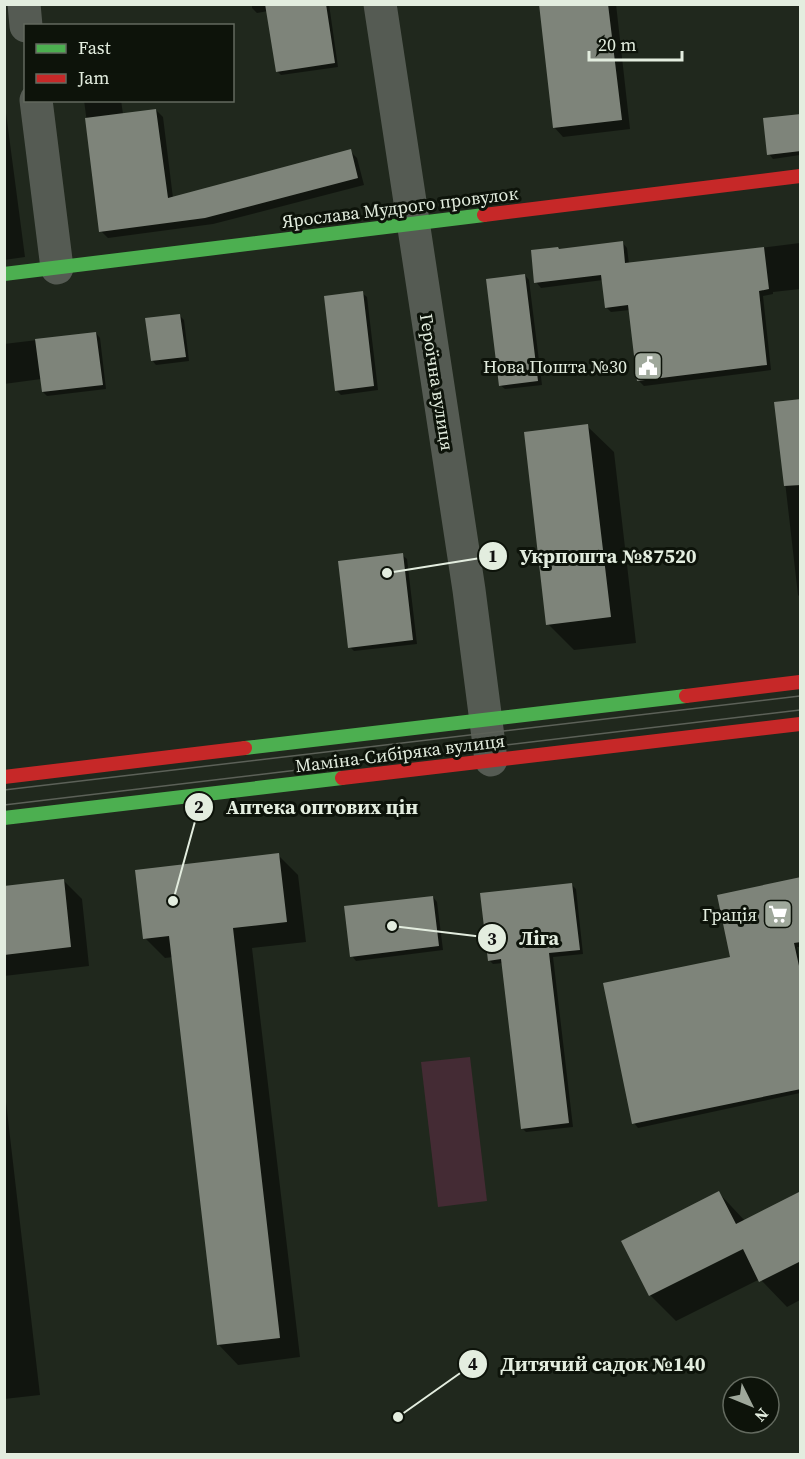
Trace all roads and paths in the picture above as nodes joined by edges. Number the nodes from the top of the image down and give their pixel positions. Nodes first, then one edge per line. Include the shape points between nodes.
1 (24, 4) edge
2 (380, 4) edge
3 (26, 24) edge
4 (36, 102) edge
5 (801, 176) edge
6 (414, 224) junction
7 (57, 268) junction
8 (4, 274) edge
9 (801, 682) edge
10 (487, 720) junction
11 (801, 724) edge
12 (491, 760) junction
13 (4, 777) edge
14 (4, 818) edge

1 - 3 street
2 - 6 street, Героїчна вулиця
4 - 7 street
5 - 6 main road, Ярослава Мудрого провулок
6 - 7 main road, Ярослава Мудрого провулок
6 - 10 street, Героїчна вулиця
7 - 8 main road, Ярослава Мудрого провулок
9 - 10 main road, Маміна-Сибіряка вулиця
10 - 12 street, Героїчна вулиця
10 - 13 main road, Маміна-Сибіряка вулиця
11 - 12 main road, Маміна-Сибіряка вулиця
12 - 14 main road, Маміна-Сибіряка вулиця

